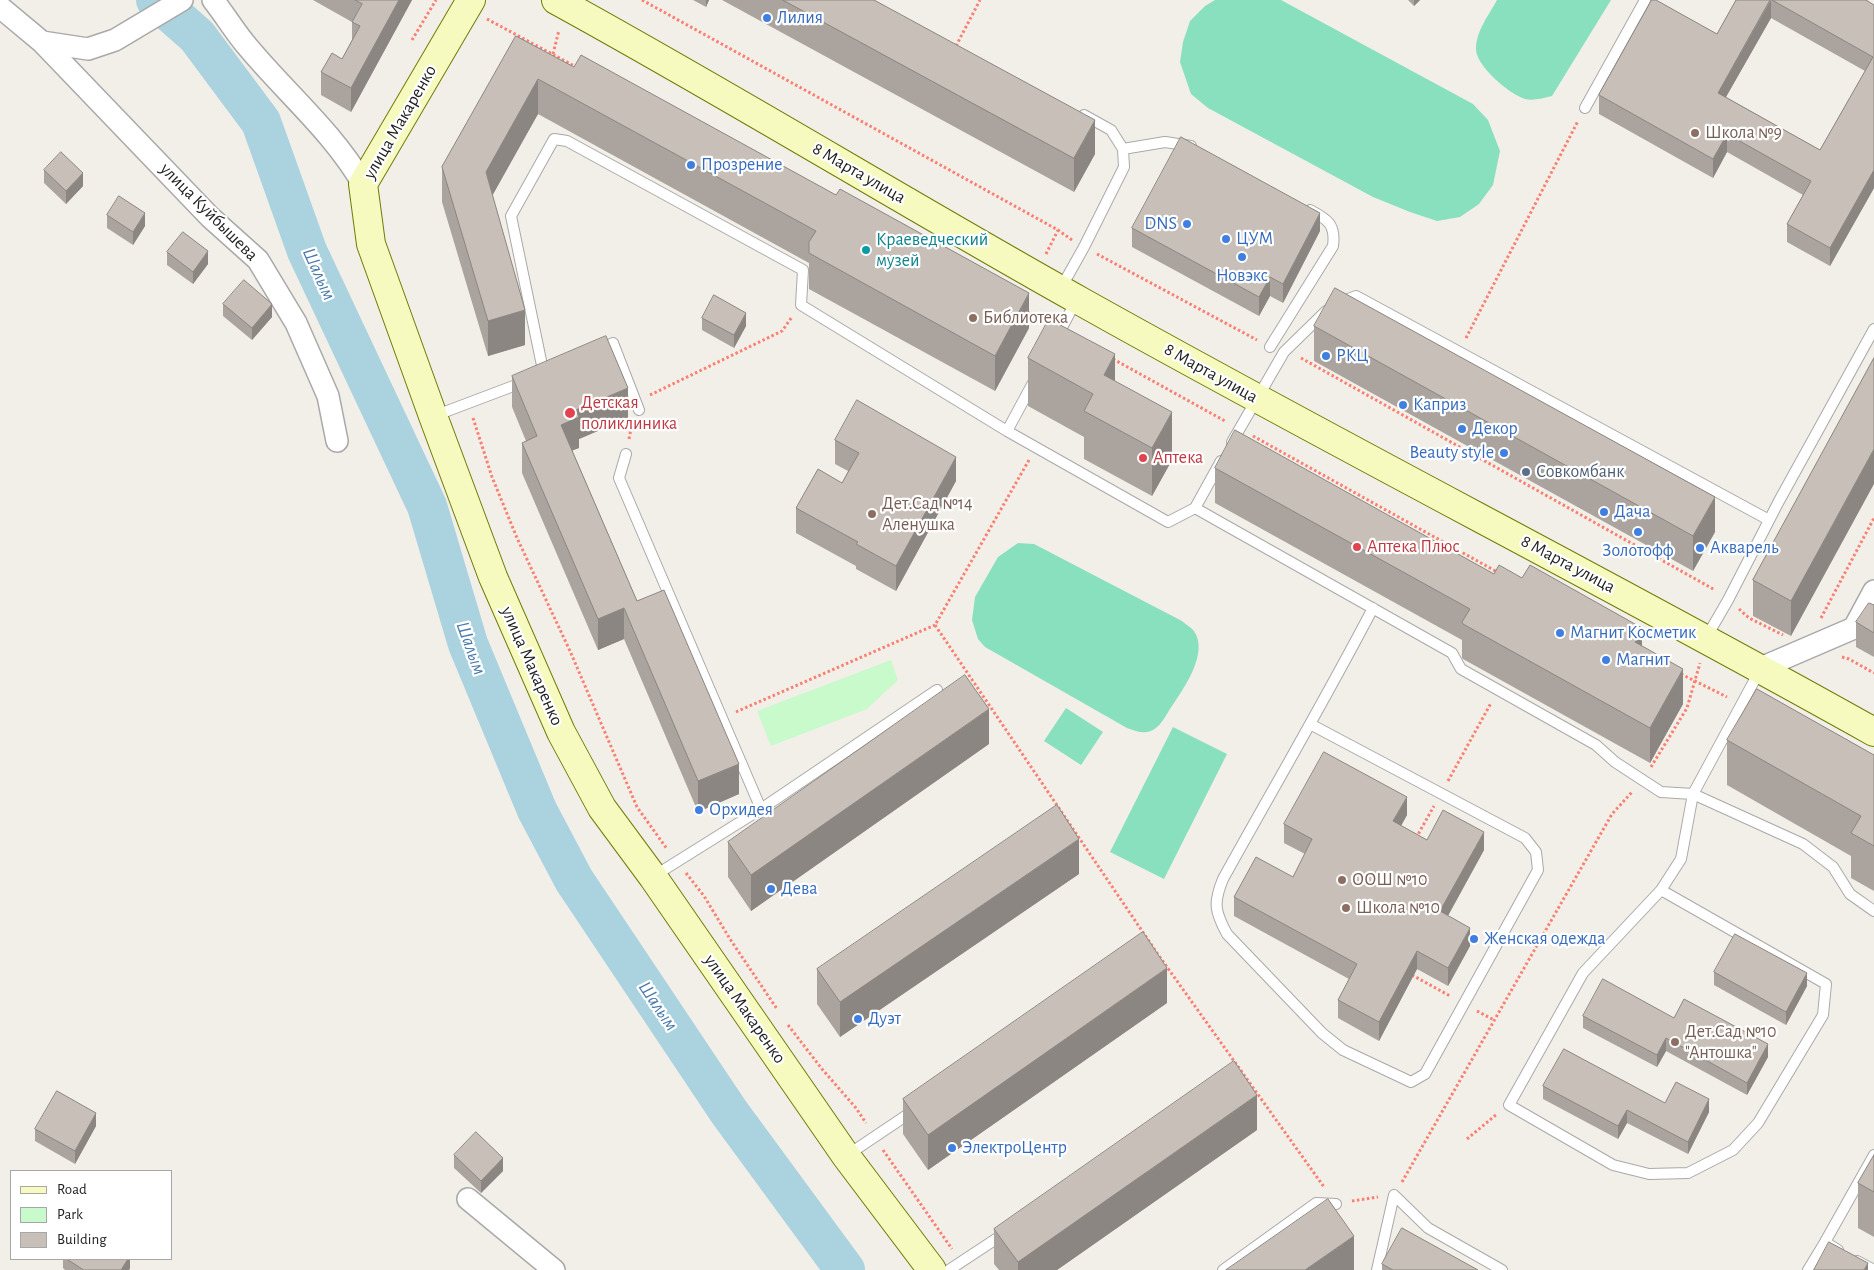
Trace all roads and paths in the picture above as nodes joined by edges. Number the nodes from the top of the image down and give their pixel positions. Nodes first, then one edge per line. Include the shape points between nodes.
1 (182, 0) edge
2 (213, 0) edge
3 (436, 0) edge
4 (556, 0) edge
5 (980, 0) edge
6 (1645, 0) edge
7 (469, 4) edge
8 (0, 7) edge
9 (412, 40) dead end
10 (42, 42) junction
11 (956, 46) edge
12 (585, 72) edge
13 (1586, 108) joint
14 (1077, 112) edge
15 (1123, 149) junction
16 (1201, 149) edge
17 (363, 184) junction
18 (1300, 204) edge
19 (1068, 294) junction
20 (801, 305) junction
21 (1023, 310) edge
22 (1874, 329) edge
23 (1061, 330) junction
24 (1052, 347) edge
25 (1270, 347) dead end
26 (1459, 352) junction
27 (587, 355) edge
28 (1112, 358) edge
29 (1038, 372) edge
30 (1256, 398) junction
31 (637, 406) junction
32 (433, 416) junction
33 (1239, 429) junction
34 (1007, 431) junction
35 (337, 441) dead end
36 (1036, 449) junction
37 (626, 454) joint
38 (1195, 508) junction
39 (1874, 518) edge
40 (1769, 520) junction
41 (1506, 576) edge
42 (1874, 591) edge
43 (1373, 608) junction
44 (935, 626) junction
45 (1708, 639) junction
46 (1808, 648) junction
47 (1760, 668) junction
48 (1678, 672) edge
49 (1695, 681) junction
50 (937, 690) dead end
51 (1498, 690) junction
52 (1741, 704) junction
53 (722, 718) junction
54 (1310, 724) junction
55 (1874, 732) edge
56 (1643, 780) junction
57 (1441, 794) junction
58 (1692, 794) junction
59 (761, 809) junction
60 (1414, 841) edge
61 (654, 877) junction
62 (1661, 890) junction
63 (1874, 911) edge
64 (924, 1103) edge
65 (1509, 1104) junction
66 (1467, 1139) dead end
67 (1874, 1155) edge
68 (846, 1156) junction
69 (1394, 1195) junction
70 (468, 1199) dead end
71 (1336, 1204) junction
72 (1011, 1229) edge
73 (1826, 1242) junction
74 (554, 1270) edge
75 (932, 1270) edge
76 (949, 1270) edge
77 (1223, 1270) edge
78 (1377, 1270) edge
79 (1502, 1270) edge
80 (1808, 1270) edge
81 (1874, 1270) edge

1 - 10 street via 140,27 88,49
2 - 17 street via 247,46 352,164
3 - 9 path
4 - 19 street, 8 Марта улица
5 - 11 path
6 - 13 lane
7 - 12 path
7 - 17 street, улица Макаренко
8 - 10 street, улица Куйбышева
10 - 35 street, улица Куйбышева via 210,217 258,260 296,323 325,388
13 - 26 path
14 - 15 lane via 1111,130
15 - 16 lane via 1165,142
15 - 19 lane via 1124,168 1084,247
17 - 32 street, улица Макаренко via 371,244
18 - 25 lane via 1330,224 1333,246
19 - 23 lane
19 - 30 street, 8 Марта улица
20 - 31 path via 782,331
20 - 32 lane via 803,270 567,141 554,139 511,216 548,373
20 - 34 lane
21 - 23 path
22 - 40 lane
23 - 24 lane
26 - 30 lane via 1356,296 1330,307 1284,352
26 - 40 lane
27 - 31 lane via 613,343
28 - 33 path
29 - 34 lane
30 - 33 lane
30 - 45 street, 8 Марта улица
31 - 37 path
32 - 61 street, улица Макаренко via 493,577 561,732 602,808
33 - 38 lane
33 - 41 path
34 - 36 lane
36 - 38 lane via 1168,522
36 - 44 path
37 - 53 lane via 619,478
38 - 43 lane
39 - 46 path
40 - 45 lane
42 - 46 street via 1854,628
43 - 51 lane via 1452,653 1461,669
43 - 54 lane
44 - 53 path
44 - 71 path via 1157,953
45 - 47 street, 8 Марта улица
45 - 49 path
46 - 47 street
47 - 52 lane
47 - 55 street, 8 Марта улица
48 - 49 path
49 - 52 path
49 - 56 path via 1687,708
50 - 59 lane
51 - 56 lane via 1596,745
51 - 57 path
52 - 58 lane
53 - 59 lane
54 - 57 lane
54 - 57 lane via 1223,879 1216,894 1217,916 1227,934 1322,1033 1343,1050 1411,1082 1425,1074 1538,870 1536,852 1525,838
56 - 58 lane via 1661,792
56 - 69 path via 1612,814
57 - 60 path
58 - 62 lane via 1681,859
58 - 63 lane via 1803,844 1833,867 1850,894
59 - 61 lane
61 - 68 street, улица Макаренко
62 - 65 lane via 1583,973
62 - 65 lane via 1826,984 1823,1015 1758,1123 1733,1150 1688,1173 1649,1174 1613,1165
64 - 68 lane
65 - 66 path
67 - 73 lane
68 - 75 street, улица Макаренко
69 - 71 path
69 - 78 lane
69 - 79 lane via 1428,1228
70 - 74 street
71 - 77 lane via 1316,1203
72 - 76 lane
73 - 80 lane
73 - 81 lane

